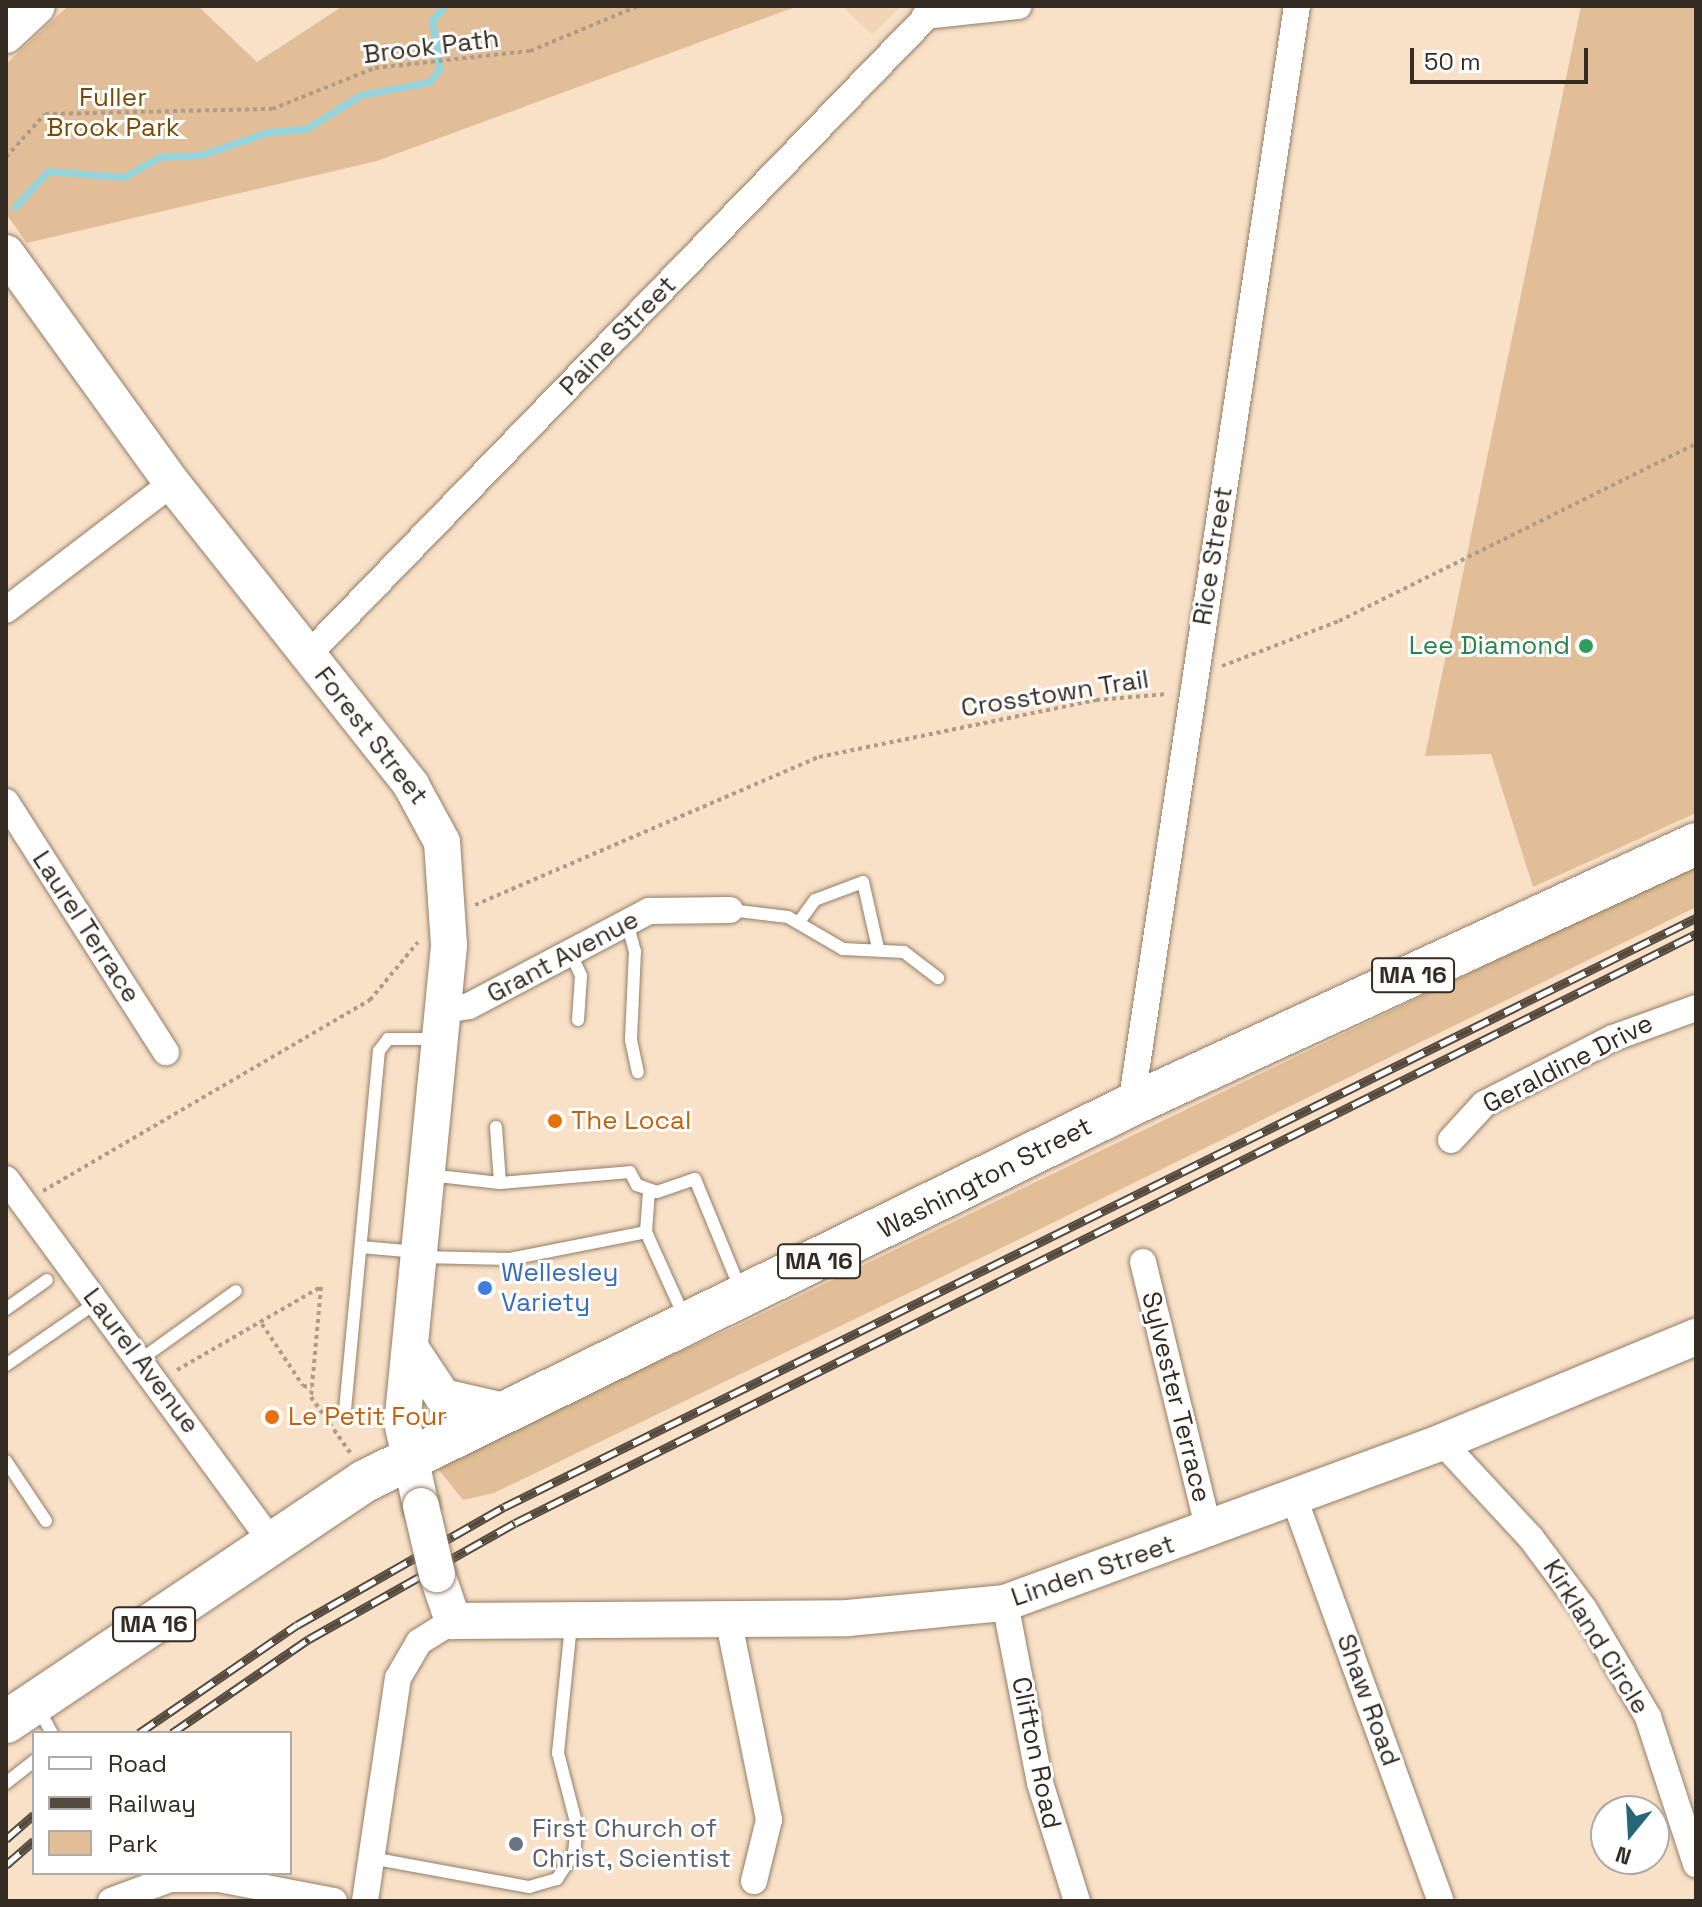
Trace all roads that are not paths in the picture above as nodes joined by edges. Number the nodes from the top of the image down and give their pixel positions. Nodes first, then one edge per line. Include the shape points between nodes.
1 (37, 6) edge
2 (1018, 6) edge
3 (1297, 6) edge
4 (931, 11) edge
5 (6, 35) edge
6 (6, 253) edge
7 (172, 483) junction
8 (6, 610) edge
9 (308, 655) junction
10 (6, 802) edge
11 (1696, 844) edge
12 (730, 910) joint
13 (627, 921) junction
14 (799, 922) junction
15 (878, 948) junction
16 (570, 952) junction
17 (938, 978) dead end
18 (1696, 1008) edge
19 (578, 1020) dead end
20 (443, 1025) junction
21 (166, 1052) dead end
22 (638, 1072) dead end
23 (1131, 1105) junction
24 (496, 1127) dead end
25 (1451, 1140) dead end
26 (426, 1175) junction
27 (6, 1179) edge
28 (500, 1183) junction
29 (649, 1191) junction
30 (646, 1232) junction
31 (361, 1247) junction
32 (421, 1255) junction
33 (1143, 1262) dead end
34 (47, 1280) dead end
35 (236, 1291) dead end
36 (745, 1298) junction
37 (97, 1302) junction
38 (6, 1309) edge
39 (689, 1326) junction
40 (1696, 1337) edge
41 (413, 1352) junction
42 (140, 1360) junction
43 (6, 1365) edge
44 (345, 1410) dead end
45 (504, 1411) junction
46 (1442, 1442) junction
47 (414, 1457) junction
48 (6, 1461) edge
49 (1294, 1498) junction
50 (46, 1521) dead end
51 (1209, 1531) junction
52 (274, 1545) junction
53 (1005, 1603) junction
54 (573, 1618) junction
55 (728, 1618) junction
56 (453, 1621) junction
57 (31, 1719) edge
58 (32, 1763) edge
59 (6, 1783) edge
60 (371, 1858) junction
61 (1696, 1864) edge
62 (754, 1881) dead end
63 (111, 1901) edge
64 (334, 1901) edge
65 (365, 1901) edge
66 (1077, 1901) edge
67 (1441, 1901) edge

1 - 5 street
2 - 4 street, Paine Street
3 - 23 street, Rice Street
4 - 9 street, Paine Street
6 - 7 street, Forest Street
7 - 8 street
7 - 9 street, Forest Street
9 - 20 street, Forest Street via 430,813 446,858 449,919
10 - 21 street, Laurel Terrace
11 - 23 main road, Washington Street / MA 16
12 - 13 street, Grant Avenue via 664,907
12 - 14 lane
13 - 16 street, Grant Avenue
13 - 22 lane via 635,951 631,1040
14 - 15 lane via 836,947
14 - 15 lane via 815,900 863,882
15 - 17 lane via 912,956
16 - 19 lane via 581,976
16 - 20 street, Grant Avenue
18 - 25 street, Geraldine Drive via 1613,1038 1484,1104
20 - 26 street, Forest Street
20 - 31 lane via 400,1037 379,1051
23 - 36 main road, Washington Street / MA 16
24 - 28 lane
26 - 28 lane
26 - 32 street, Forest Street
27 - 37 street, Laurel Avenue
28 - 29 lane via 630,1172
29 - 30 lane
29 - 36 lane via 695,1179
30 - 32 lane via 510,1259
30 - 39 lane
31 - 32 lane
31 - 44 lane
32 - 41 street, Forest Street
33 - 51 street, Sylvester Terrace
34 - 38 lane
35 - 42 lane
36 - 39 main road, Washington Street / MA 16
37 - 42 street, Laurel Avenue
37 - 43 lane
39 - 45 main road, Washington Street / MA 16
40 - 46 street, Linden Street
41 - 45 street via 443,1397
41 - 47 street, Forest Street via 402,1422
42 - 52 street, Laurel Avenue
45 - 47 main road, Washington Street / MA 16
46 - 49 street, Linden Street
46 - 61 street, Kirkland Circle via 1531,1538 1584,1609 1648,1717
47 - 52 main road, Washington Street / MA 16
47 - 56 street, Forest Street, bridge via 437,1574
48 - 50 lane
49 - 51 street, Linden Street
49 - 67 street, Shaw Road
51 - 53 street, Linden Street
52 - 57 main road, Washington Street / MA 16
53 - 55 street, Linden Street via 862,1618
53 - 66 street, Clifton Road via 1040,1783
54 - 55 street, Linden Street
54 - 56 street, Linden Street
54 - 60 lane via 558,1753 577,1826 574,1853 557,1879 529,1887
55 - 62 street via 769,1820
56 - 60 street via 419,1642 398,1678
58 - 59 lane
60 - 65 street
63 - 64 street via 170,1879 219,1879

